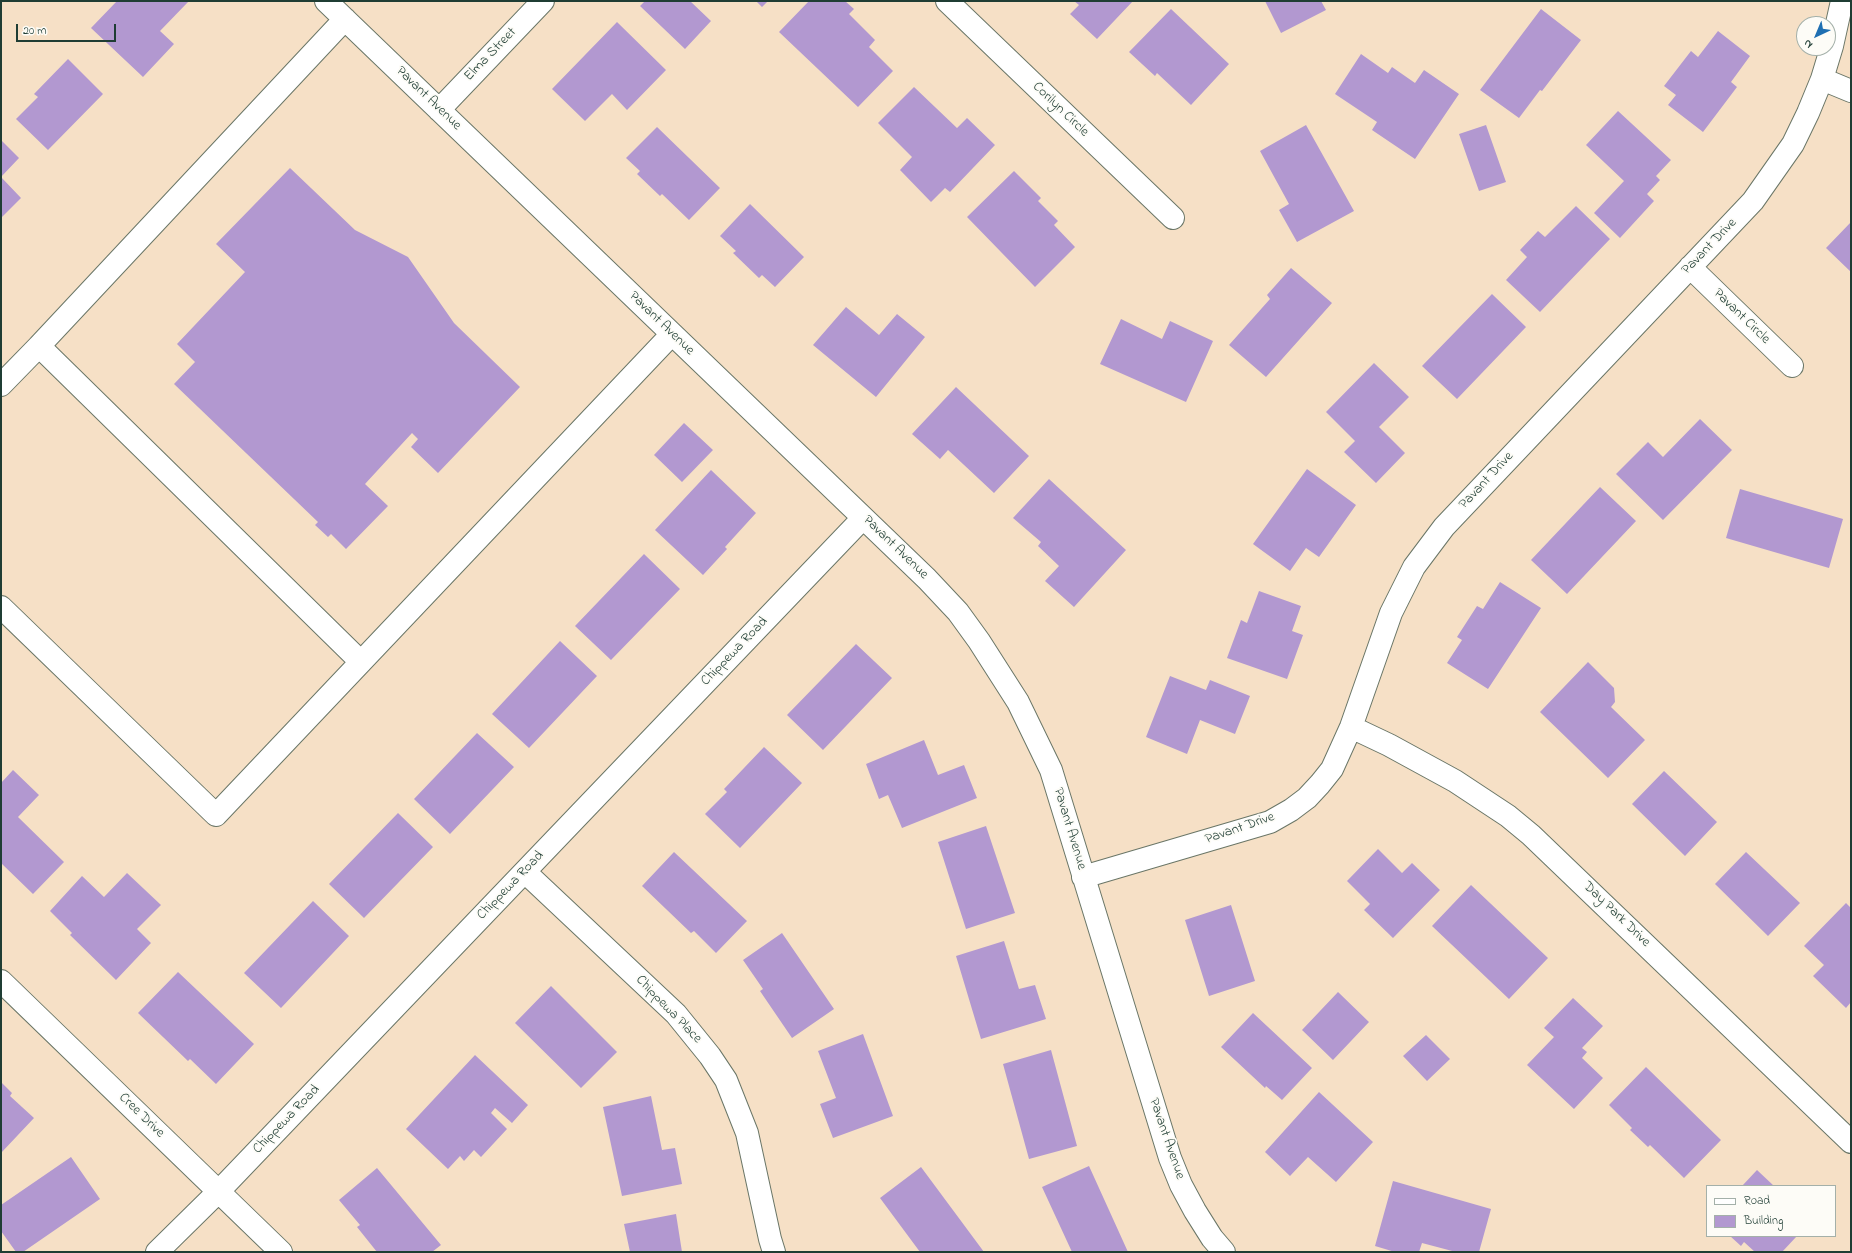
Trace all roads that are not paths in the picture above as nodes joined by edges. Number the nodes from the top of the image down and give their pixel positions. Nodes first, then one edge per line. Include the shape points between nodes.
1 (326, 1) edge
2 (543, 1) edge
3 (947, 1) edge
4 (1842, 1) edge
5 (345, 19) junction
6 (1822, 78) junction
7 (1851, 91) edge
8 (439, 110) junction
9 (1173, 218) dead end
10 (1690, 267) junction
11 (672, 334) junction
12 (39, 346) junction
13 (1792, 366) dead end
14 (1, 385) edge
15 (863, 518) junction
16 (1, 607) edge
17 (361, 662) junction
18 (1351, 728) junction
19 (525, 872) junction
20 (1084, 877) junction
21 (1, 981) edge
22 (1851, 1142) edge
23 (219, 1191) junction
24 (157, 1252) edge
25 (281, 1252) edge
26 (774, 1252) edge
27 (1224, 1252) edge

1 - 5 street, Pavant Avenue
2 - 8 street, Elma Street
3 - 9 street, Corilyn Circle
4 - 6 street, Pavant Drive
5 - 8 street, Pavant Avenue
5 - 12 street
6 - 7 street
6 - 10 street, Pavant Drive via 1793,144 1774,172 1753,201
8 - 11 street, Pavant Avenue
10 - 13 street, Pavant Circle
10 - 18 street, Pavant Drive via 1428,546 1414,567 1391,613
11 - 15 street, Pavant Avenue
11 - 17 street
12 - 14 street
12 - 17 street
15 - 19 street, Chippewa Road
15 - 20 street, Pavant Avenue via 958,612 1011,690 1051,770
16 - 17 street via 216,815
18 - 20 street, Pavant Drive via 1332,769 1320,784 1307,798 1270,822
18 - 22 street, Day Park Drive via 1389,745 1455,781 1508,816 1531,835
19 - 23 street, Chippewa Road
19 - 26 street, Chippewa Place via 676,1014 726,1080 747,1133
20 - 27 street, Pavant Avenue via 1170,1158 1195,1211
21 - 23 street, Cree Drive
23 - 24 street, Chippewa Road
23 - 25 street, Cree Drive

